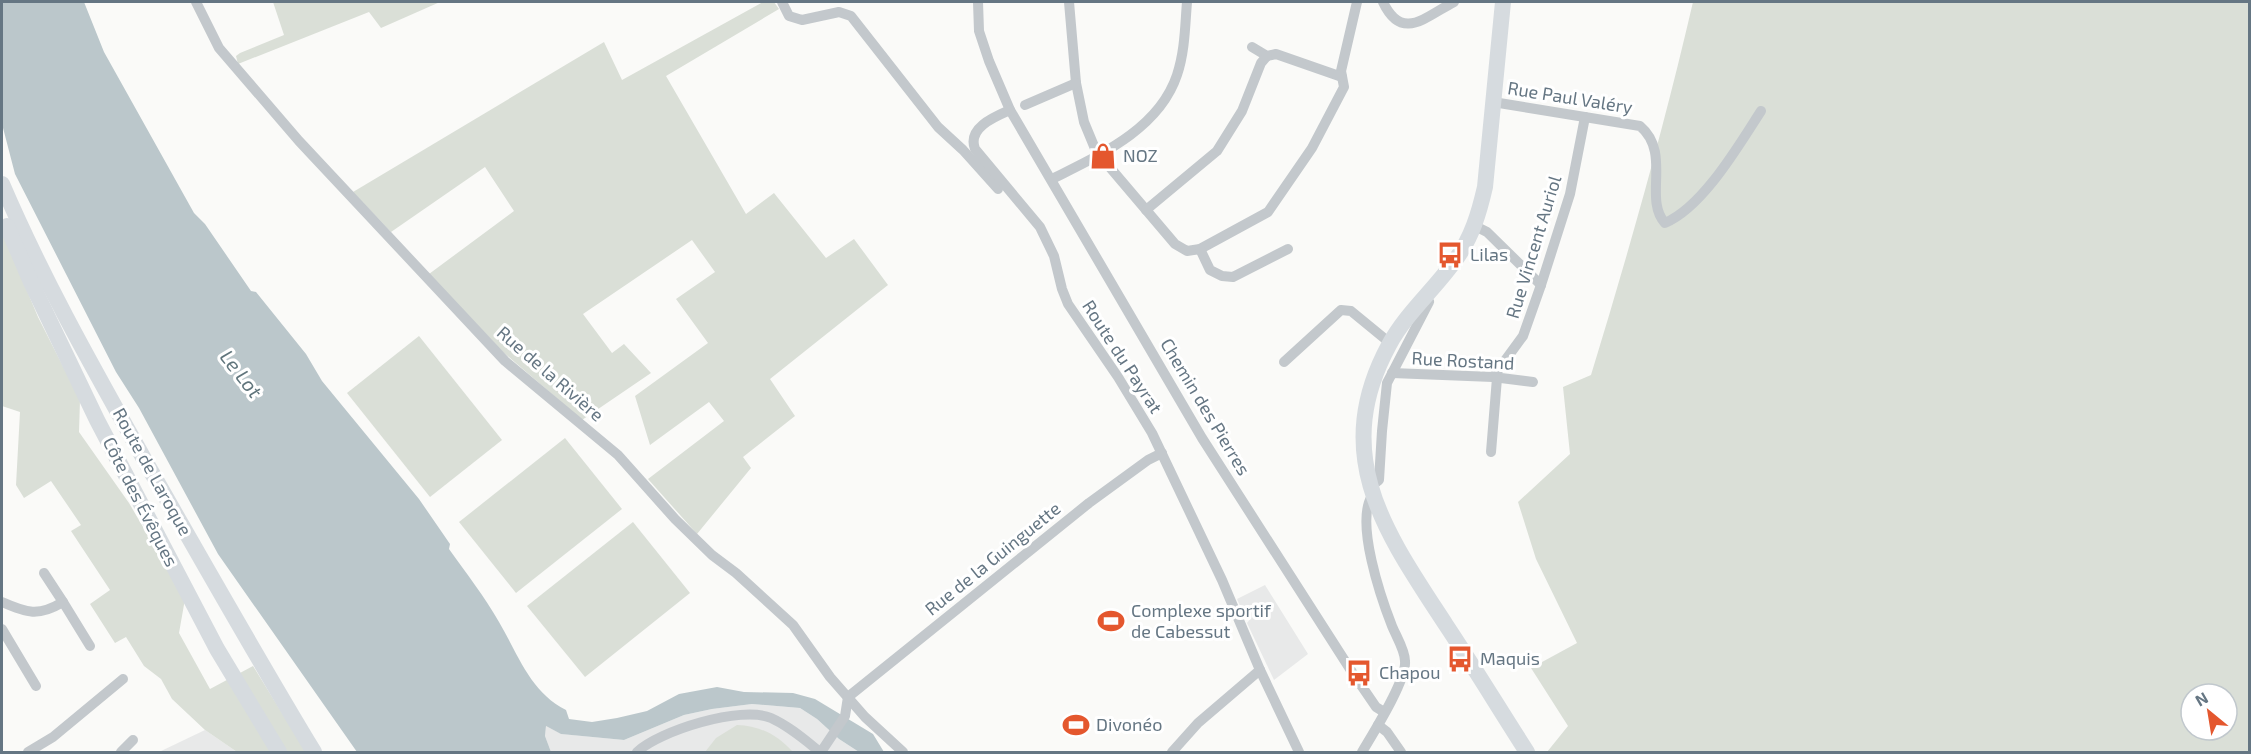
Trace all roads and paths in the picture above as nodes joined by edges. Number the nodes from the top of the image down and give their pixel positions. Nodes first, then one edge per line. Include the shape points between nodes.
1 (196, 2) edge
2 (783, 2) edge
3 (978, 2) edge
4 (1069, 2) edge
5 (1187, 2) edge
6 (1357, 2) edge
7 (1383, 2) edge
8 (1454, 2) edge
9 (1503, 2) edge
10 (1252, 47) dead end
11 (1267, 56) junction
12 (1342, 77) junction
13 (1076, 83) junction
14 (1492, 102) junction
15 (1024, 105) dead end
16 (1006, 111) junction
17 (1761, 111) dead end
18 (1585, 117) junction
19 (1098, 154) junction
20 (1052, 178) junction
21 (2, 184) edge
22 (1146, 210) junction
23 (2, 212) edge
24 (1474, 226) junction
25 (1046, 240) junction
26 (1200, 249) junction
27 (1288, 249) dead end
28 (1541, 285) junction
29 (1424, 299) junction
30 (1390, 342) junction
31 (1284, 362) dead end
32 (1392, 374) junction
33 (1495, 378) junction
34 (1533, 382) dead end
35 (1491, 452) dead end
36 (1162, 453) junction
37 (1371, 492) junction
38 (44, 573) dead end
39 (2, 602) edge
40 (63, 602) junction
41 (2, 629) edge
42 (90, 646) dead end
43 (1260, 670) junction
44 (123, 679) dead end
45 (36, 686) dead end
46 (848, 697) junction
47 (1384, 712) junction
48 (1378, 724) junction
49 (132, 740) dead end
50 (820, 752) edge
51 (28, 753) edge
52 (121, 753) edge
53 (279, 753) edge
54 (314, 753) edge
55 (637, 753) edge
56 (903, 753) edge
57 (1172, 753) edge
58 (1299, 753) edge
59 (1362, 753) edge
60 (1401, 753) edge
61 (1527, 753) edge

1 - 46 street, Rue de la Rivière via 219,48 299,141 505,361 618,455 712,555 793,625
2 - 25 street via 789,16 802,20 839,12 852,16 938,127
3 - 16 street via 979,31
4 - 13 street
5 - 19 street via 1183,53 1177,77 1162,103 1140,127
6 - 12 street
7 - 8 street via 1390,16 1401,24 1414,24
9 - 14 main road
10 - 11 street
11 - 12 street via 1276,54
11 - 22 street via 1242,111 1217,151
12 - 26 street via 1344,87 1312,148 1268,212
13 - 15 street
13 - 19 street via 1084,122
14 - 18 street, Rue Paul Valéry
14 - 24 main road via 1485,187
16 - 20 street, Chemin des Pierres
16 - 25 street, Route du Payrat via 979,128 972,142 1040,227
17 - 18 street, Rue Paul Valéry via 1709,186 1677,218 1665,223 1656,205 1657,164 1648,132 1640,126
18 - 28 street, Rue Vincent Auriol via 1570,194
19 - 20 street
19 - 22 street
20 - 47 street, Chemin des Pierres via 1202,438 1352,672 1376,707
21 - 54 main road, Route de Laroque via 69,326
22 - 26 street via 1175,244 1187,251
23 - 53 main road, Côte des Évêques via 97,420 217,649
24 - 28 street via 1487,232
24 - 29 main road via 1457,258
25 - 36 street, Route du Payrat via 1068,304 1118,377
26 - 27 street via 1210,270 1233,277
28 - 33 street, Rue Vincent Auriol via 1523,336
29 - 30 main road
29 - 32 street via 1429,302
30 - 31 street via 1351,311 1341,310
30 - 37 main road via 1376,371 1365,415 1364,464
32 - 33 street, Rue Rostand
32 - 37 street via 1379,480
33 - 34 street, Rue Rostand
33 - 35 street
36 - 43 street, Route du Payrat
36 - 46 street, Rue de la Guinguette via 1089,503
37 - 47 street via 1367,512 1369,553 1379,593 1406,661
37 - 61 main road via 1408,566
38 - 40 street
39 - 40 street via 27,613 49,610
40 - 42 street
41 - 45 street
43 - 57 street via 1198,723
43 - 58 street, Route du Payrat
44 - 51 street
46 - 50 street via 845,716
46 - 56 street, Rue de la Rivière
47 - 48 street
48 - 59 street
48 - 60 street
49 - 52 street
50 - 55 street via 770,717 739,714 664,734

